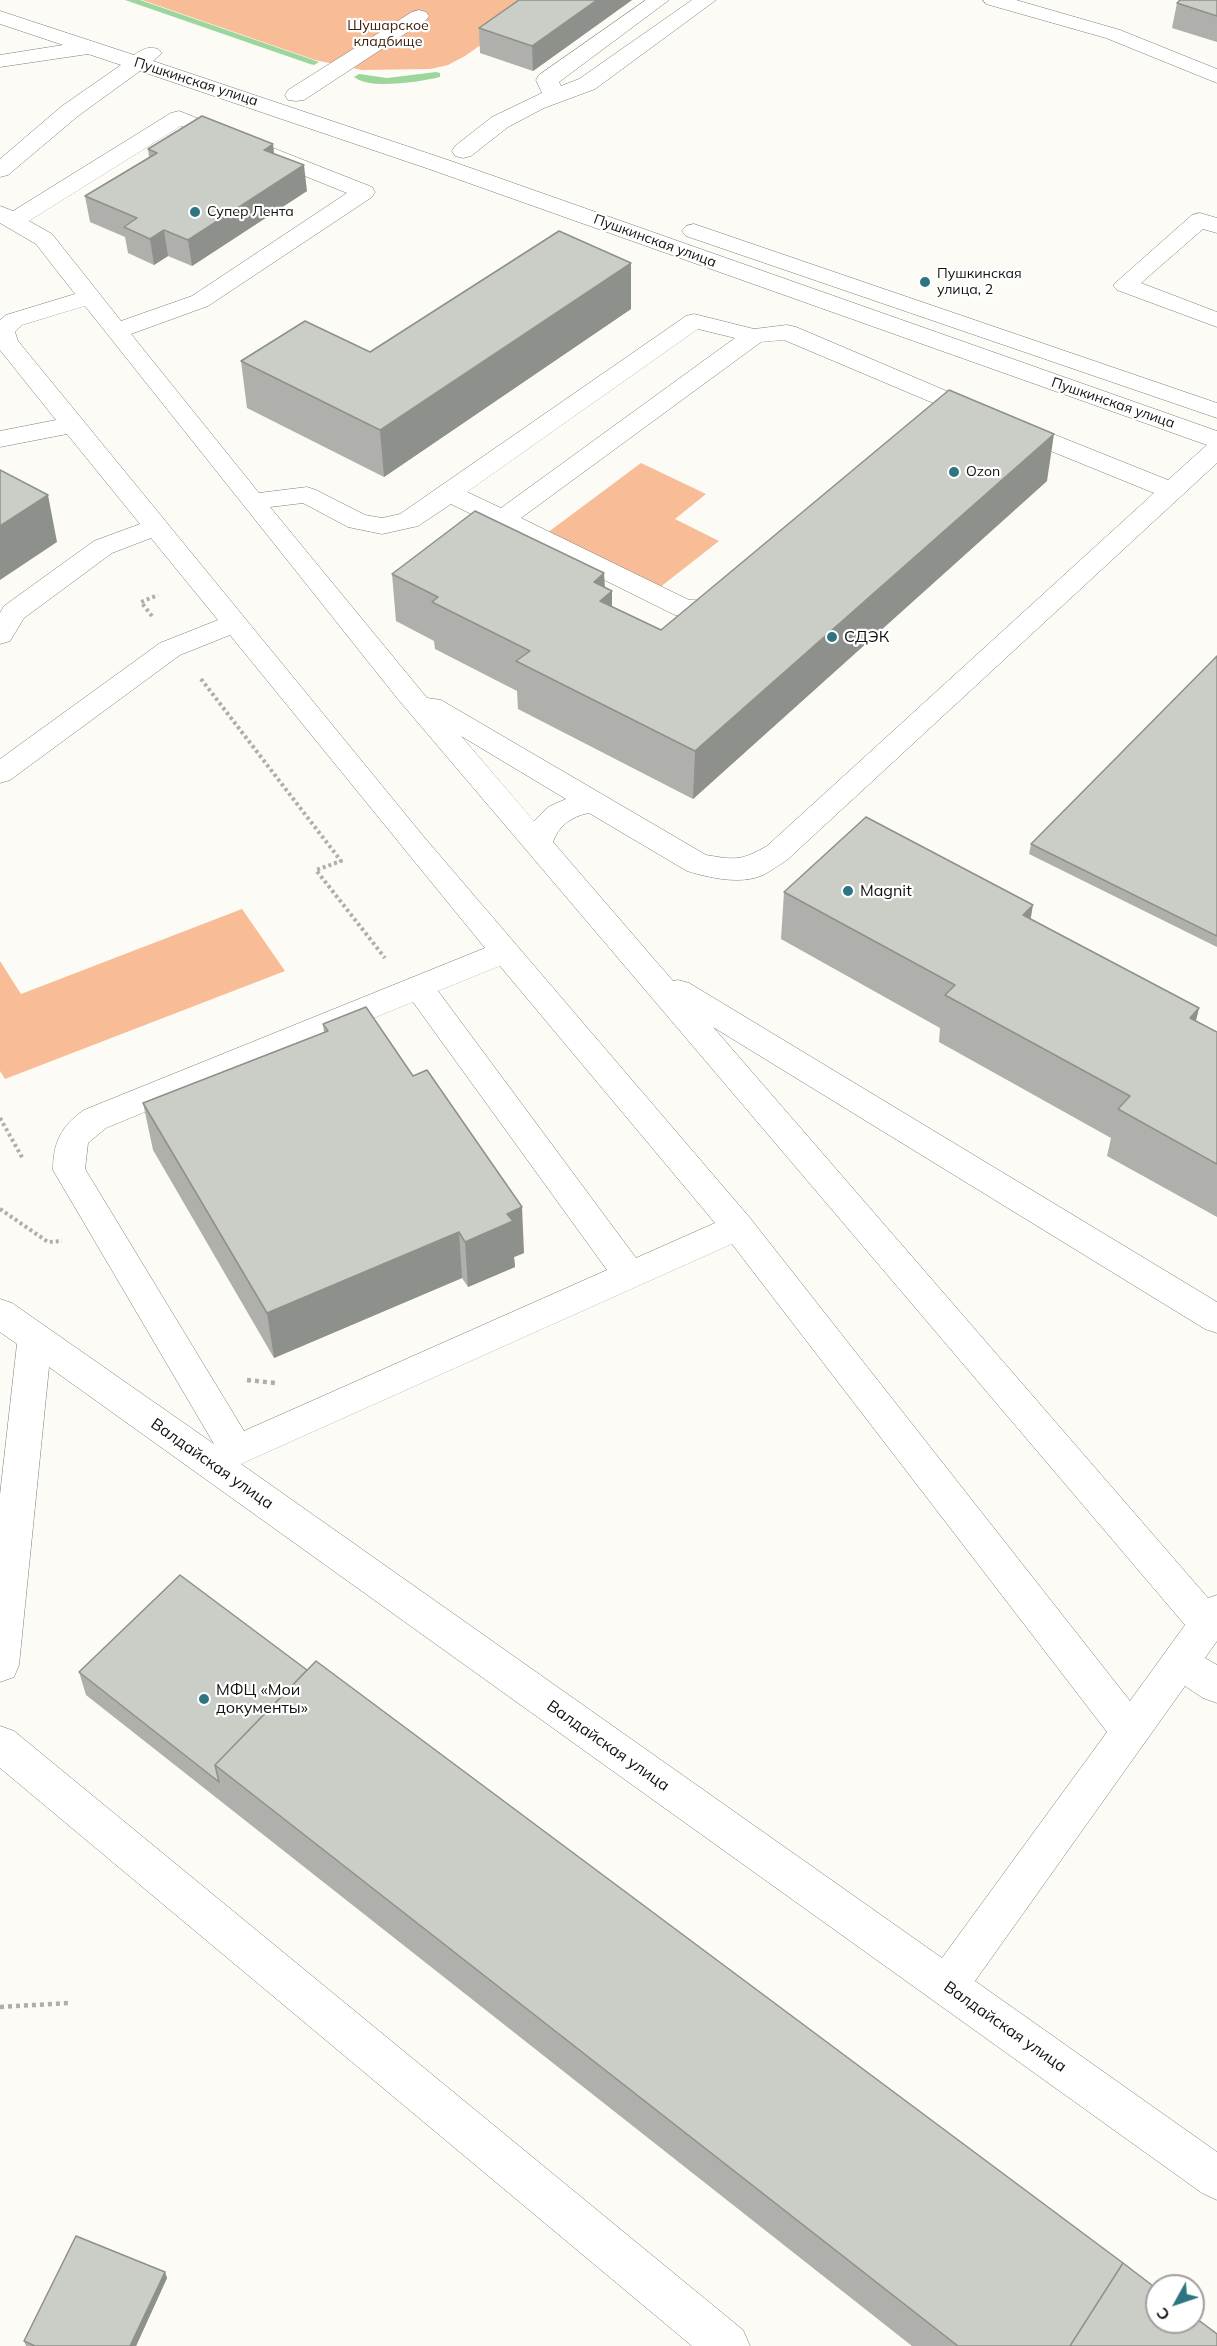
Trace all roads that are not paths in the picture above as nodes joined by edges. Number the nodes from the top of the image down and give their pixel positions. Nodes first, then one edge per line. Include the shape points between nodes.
1 (659, 0) edge
2 (706, 0) edge
3 (993, 0) edge
4 (419, 16) dead end
5 (0, 17) edge
6 (81, 44) junction
7 (0, 51) edge
8 (150, 51) junction
9 (0, 61) edge
10 (1217, 77) edge
11 (276, 88) dead end
12 (296, 95) junction
13 (555, 97) junction
14 (463, 151) junction
15 (0, 170) edge
16 (618, 204) dead end
17 (7, 217) edge
18 (673, 224) dead end
19 (1217, 226) edge
20 (90, 297) junction
21 (1217, 320) edge
22 (116, 331) junction
23 (754, 336) junction
24 (1001, 364) junction
25 (960, 398) junction
26 (1217, 411) edge
27 (75, 425) junction
28 (0, 439) edge
29 (1217, 440) edge
30 (1217, 449) edge
31 (1172, 491) junction
32 (449, 493) junction
33 (252, 502) junction
34 (502, 519) junction
35 (157, 526) junction
36 (750, 577) edge
37 (236, 623) junction
38 (0, 635) edge
39 (407, 692) junction
40 (0, 773) edge
41 (593, 802) junction
42 (538, 843) junction
43 (505, 952) junction
44 (652, 975) junction
45 (419, 988) junction
46 (738, 1227) junction
47 (630, 1275) junction
48 (0, 1313) edge
49 (1217, 1318) edge
50 (35, 1338) junction
51 (224, 1456) junction
52 (1212, 1618) edge
53 (1180, 1662) junction
54 (0, 1665) edge
55 (1217, 1686) edge
56 (1130, 1731) junction
57 (0, 1744) edge
58 (947, 1986) junction
59 (1217, 2178) edge
60 (727, 2346) edge

1 - 13 street via 547,80
2 - 13 street via 588,84
3 - 10 street via 1113,34
4 - 12 street
5 - 6 street, Пушкинская улица
6 - 7 street, Пушкинская улица
6 - 8 street, Пушкинская улица
6 - 9 street, Пушкинская улица
8 - 15 street
8 - 24 street, Пушкинская улица via 462,173
11 - 12 street, Пушкинская улица
12 - 14 street, Пушкинская улица
13 - 14 street via 500,122
14 - 16 street, Пушкинская улица
17 - 20 street via 44,239
17 - 22 street via 179,118 364,192 200,301
18 - 26 street, Пушкинская улица
19 - 21 street via 1200,220 1125,285
20 - 22 street
20 - 27 street via 14,320 2,331 6,342
22 - 33 street
23 - 25 street via 787,332
23 - 32 street via 694,321
23 - 34 street
24 - 25 street
24 - 29 street, Пушкинская улица
25 - 31 street
27 - 28 street
27 - 35 street
30 - 31 street
31 - 41 street via 777,853 752,868 698,864
32 - 33 street via 409,520 382,526 357,521 306,495
32 - 34 street
33 - 39 street
34 - 36 street via 685,609 715,608
35 - 37 street
35 - 38 street via 103,548 14,612
37 - 40 street via 176,647
37 - 43 street
39 - 41 street
39 - 42 street
41 - 42 street via 558,813 547,822
42 - 44 street
43 - 45 street
43 - 46 street
44 - 49 street
44 - 52 street
45 - 47 street
45 - 51 street via 95,1119 77,1131 69,1148 69,1170
46 - 47 street
46 - 56 street
47 - 51 street
48 - 50 street, Валдайская улица
50 - 51 street, Валдайская улица
50 - 54 street
51 - 58 street, Валдайская улица
52 - 53 street
53 - 55 street
53 - 56 street
56 - 58 street
57 - 60 street
58 - 59 street, Валдайская улица

